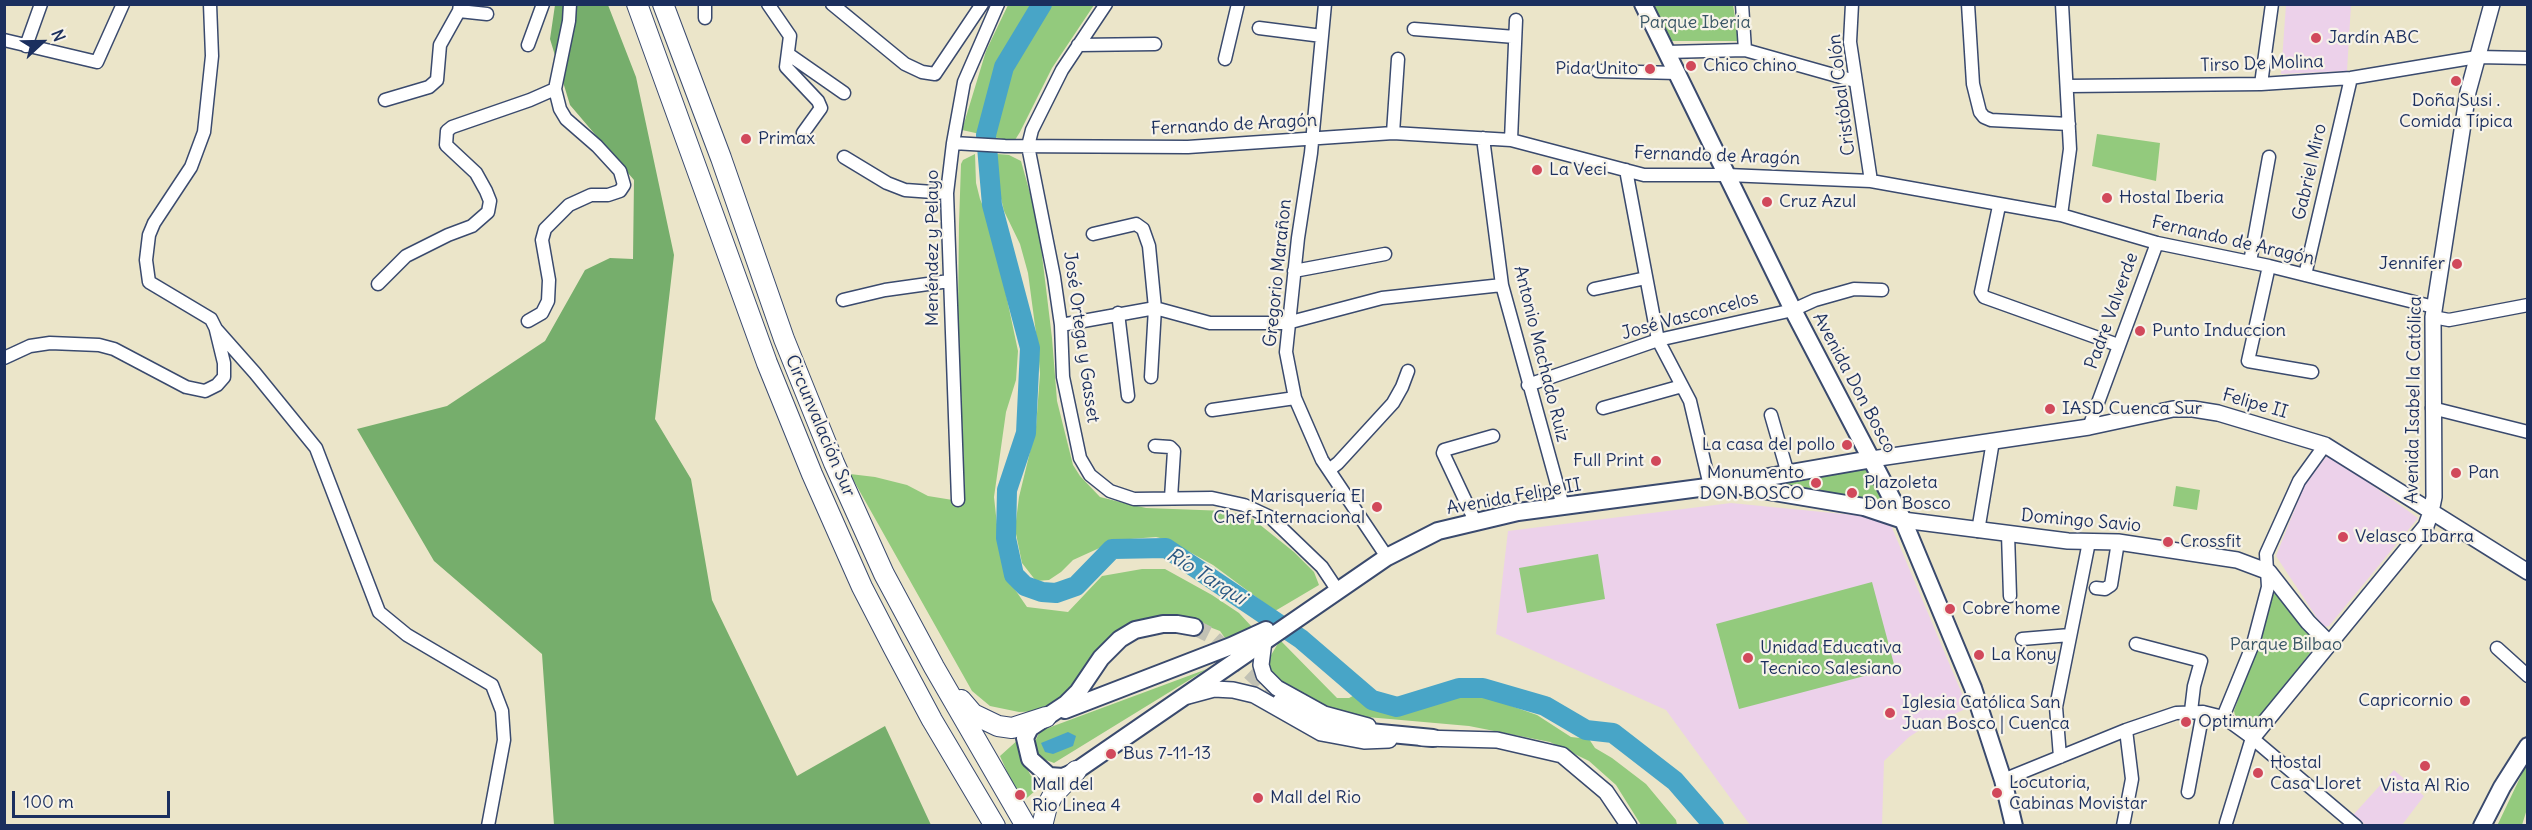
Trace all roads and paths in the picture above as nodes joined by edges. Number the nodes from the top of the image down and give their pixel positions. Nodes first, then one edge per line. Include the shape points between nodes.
1 (41, 4) edge
2 (123, 4) edge
3 (210, 4) edge
4 (543, 4) edge
5 (570, 4) edge
6 (637, 4) edge
7 (663, 4) edge
8 (705, 4) edge
9 (768, 4) edge
10 (832, 4) edge
11 (982, 4) edge
12 (998, 4) edge
13 (1106, 4) edge
14 (1238, 4) edge
15 (1325, 4) edge
16 (1643, 4) edge
17 (1742, 4) edge
18 (1852, 4) edge
19 (1968, 4) edge
20 (2062, 4) edge
21 (2272, 4) edge
22 (2492, 4) edge
23 (459, 8) edge
24 (487, 14) dead end
25 (705, 18) dead end
26 (1516, 20) dead end
27 (1259, 28) dead end
28 (1414, 28) dead end
29 (1322, 36) junction
30 (1515, 37) junction
31 (4, 40) edge
32 (1155, 44) dead end
33 (528, 45) dead end
34 (1078, 45) junction
35 (26, 46) junction
36 (1746, 50) junction
37 (1666, 52) junction
38 (788, 54) junction
39 (2477, 57) junction
40 (2528, 58) edge
41 (1398, 59) dead end
42 (1225, 60) dead end
43 (1598, 71) dead end
44 (1677, 73) junction
45 (2351, 78) junction
46 (1856, 81) junction
47 (2261, 84) junction
48 (2067, 86) junction
49 (555, 89) junction
50 (844, 93) dead end
51 (384, 100) dead end
52 (2069, 124) junction
53 (803, 133) dead end
54 (1394, 133) junction
55 (1483, 138) junction
56 (1312, 140) junction
57 (1511, 140) junction
58 (957, 143) junction
59 (1028, 146) junction
60 (844, 157) dead end
61 (2269, 157) dead end
62 (1626, 170) junction
63 (1727, 175) junction
64 (1871, 181) junction
65 (947, 193) junction
66 (1999, 206) junction
67 (2061, 215) junction
68 (1093, 234) dead end
69 (2157, 243) junction
70 (1384, 254) dead end
71 (2250, 262) junction
72 (2269, 266) junction
73 (1294, 271) junction
74 (2305, 275) junction
75 (1646, 278) junction
76 (949, 281) junction
77 (378, 284) dead end
78 (1502, 285) junction
79 (1594, 289) dead end
80 (1882, 290) dead end
81 (843, 300) dead end
82 (2528, 304) edge
83 (1155, 308) junction
84 (1793, 310) junction
85 (2434, 312) junction
86 (1118, 313) junction
87 (528, 321) dead end
88 (1287, 323) junction
89 (1061, 325) junction
90 (216, 329) junction
91 (1658, 340) junction
92 (2118, 345) junction
93 (4, 358) edge
94 (1408, 371) dead end
95 (2312, 372) dead end
96 (1151, 377) dead end
97 (1528, 385) junction
98 (1682, 386) junction
99 (1128, 396) dead end
100 (1295, 398) junction
101 (1603, 408) dead end
102 (2433, 408) junction
103 (1212, 410) dead end
104 (1771, 415) dead end
105 (2089, 427) junction
106 (2528, 432) edge
107 (1493, 436) dead end
108 (1992, 441) junction
109 (2325, 445) junction
110 (1155, 446) dead end
111 (1872, 459) junction
112 (1329, 470) junction
113 (1788, 474) junction
114 (1716, 486) junction
115 (1171, 498) junction
116 (958, 500) dead end
117 (1563, 506) junction
118 (2431, 512) junction
119 (1903, 520) junction
120 (1474, 521) junction
121 (1978, 531) junction
122 (2008, 534) junction
123 (2089, 542) junction
124 (2118, 542) junction
125 (1387, 557) junction
126 (2269, 572) junction
127 (2528, 572) edge
128 (2096, 588) dead end
129 (1334, 593) junction
130 (2010, 596) dead end
131 (1194, 627) tunnel mouth
132 (2070, 635) junction
133 (1265, 637) junction
134 (2022, 639) dead end
135 (2328, 642) junction
136 (2136, 644) dead end
137 (2497, 648) dead end
138 (934, 667) junction
139 (2528, 676) edge
140 (1181, 699) junction
141 (1281, 701) tunnel mouth
142 (2197, 711) junction
143 (1046, 717) junction
144 (2223, 717) junction
145 (2126, 730) junction
146 (1433, 738) junction
147 (2252, 738) junction
148 (2528, 746) edge
149 (2060, 757) junction
150 (1076, 771) junction
151 (2003, 780) junction
152 (2188, 792) dead end
153 (2226, 823) dead end
154 (488, 825) edge
155 (995, 825) edge
156 (1026, 825) edge
157 (1042, 825) edge
158 (1629, 825) edge
159 (2014, 825) edge
160 (2123, 825) edge
161 (2356, 825) edge
162 (2482, 825) edge

1 - 35 street
2 - 35 street via 97,62
3 - 90 street via 212,56 204,132 191,167 154,223 146,260 148,282 210,319
4 - 33 street
5 - 49 street
6 - 155 highway, Circunvalación Sur via 767,363 812,474 893,647
7 - 138 highway, Circunvalación Sur via 784,339 834,463 884,574
8 - 25 street
9 - 38 street via 790,36
10 - 11 street via 905,64 935,74
12 - 58 street, Menéndez y Pelayo via 964,82
13 - 34 street
14 - 42 street
15 - 29 street, Gregorio Marañon
16 - 37 main road, Avenida Don Bosco
17 - 36 street
18 - 46 street, Cristóbal Colón via 1850,42
19 - 52 street via 1972,84 1984,117
20 - 48 street
21 - 47 street
22 - 39 street, Avenida Isabel la Católica
23 - 24 street
23 - 51 street via 440,45 437,80 429,87
26 - 30 street
27 - 29 street
28 - 30 street
29 - 56 street, Gregorio Marañon
30 - 57 street
31 - 35 street
32 - 34 street
34 - 59 street via 1032,130
36 - 37 street
36 - 46 street
37 - 44 main road, Avenida Don Bosco
38 - 50 street
38 - 53 street via 786,67 821,108
39 - 40 street, Tirso De Molina
39 - 45 street, Tirso De Molina
39 - 85 street, Avenida Isabel la Católica via 2468,92
41 - 54 street
43 - 44 street
44 - 63 main road, Avenida Don Bosco
45 - 47 street, Tirso De Molina
45 - 74 street, Gabriel Miro
46 - 64 street, Cristóbal Colón
47 - 48 street, Tirso De Molina
48 - 52 street
49 - 77 street via 447,131 446,145 476,173 486,191 490,201 488,212 472,226 406,256
49 - 87 street via 566,119 620,171 624,185 620,191 591,195 569,206 545,229 542,240 549,280 548,301 542,313
52 - 67 street via 2070,149
54 - 55 street, Fernando de Aragón
54 - 56 street, Fernando de Aragón
55 - 57 street, Fernando de Aragón
55 - 78 street, Antonio Machado Ruiz
56 - 59 street, Fernando de Aragón via 1188,147
56 - 73 street, Gregorio Marañon
57 - 62 street, Fernando de Aragón
58 - 59 street, Fernando de Aragón
58 - 65 street, Menéndez y Pelayo
59 - 89 street, José Ortega y Gasset
60 - 65 street via 905,190
61 - 71 street
62 - 63 street, Fernando de Aragón via 1644,175
62 - 75 street
63 - 64 street, Fernando de Aragón
63 - 84 main road, Avenida Don Bosco
64 - 66 street, Fernando de Aragón
65 - 76 street, Menéndez y Pelayo
66 - 67 street, Fernando de Aragón
66 - 92 street via 1984,297
67 - 69 street, Fernando de Aragón
68 - 83 street via 1140,225 1149,246
69 - 71 street, Fernando de Aragón
69 - 92 street, Padre Valverde
70 - 73 street
71 - 72 street, Fernando de Aragón
72 - 74 street, Fernando de Aragón
72 - 95 street via 2248,361
73 - 88 street, Gregorio Marañon
74 - 85 street, Fernando de Aragón
75 - 79 street
75 - 91 street
76 - 81 street
76 - 116 street, Menéndez y Pelayo
78 - 88 street via 1382,298
78 - 97 street, Antonio Machado Ruiz
80 - 84 street, José Vasconcelos via 1854,289
82 - 85 street, Fernando de Aragón via 2449,320
83 - 86 street
83 - 88 street via 1210,323
83 - 96 street
84 - 91 street, José Vasconcelos
84 - 111 main road, Avenida Don Bosco
85 - 102 street, Avenida Isabel la Católica
86 - 89 street
86 - 99 street
88 - 100 street, Gregorio Marañon via 1286,352
89 - 115 street, José Ortega y Gasset via 1063,377 1080,458 1090,475 1110,491 1134,499
90 - 93 street via 224,377 217,386 205,391 186,387 99,345 50,343 30,346
90 - 154 street via 316,448 380,612 407,635 492,685 502,711 504,740
91 - 97 street, José Vasconcelos
91 - 98 street
92 - 105 street, Padre Valverde
94 - 112 street via 1393,403
97 - 117 street, Antonio Machado Ruiz
98 - 101 street
98 - 114 street
100 - 103 street
100 - 112 street, Gregorio Marañon
102 - 106 street
102 - 118 street, Avenida Isabel la Católica
104 - 113 street
105 - 108 street, Felipe II
105 - 109 street, Felipe II via 2173,409 2193,409
107 - 120 street via 1443,453
108 - 111 street, Felipe II
108 - 121 street
109 - 118 street, Felipe II
109 - 126 street via 2299,481 2266,554
110 - 115 street via 1170,447 1173,451
111 - 113 main road, Avenida Felipe II
111 - 119 main road, Avenida Don Bosco
112 - 125 street, Gregorio Marañon
113 - 114 main road, Avenida Felipe II
114 - 117 main road, Avenida Felipe II
114 - 119 main road, Avenida Felipe II via 1756,488 1833,501
115 - 129 street, José Ortega y Gasset via 1212,498 1244,505 1270,517 1322,567
117 - 120 main road, Avenida Felipe II
118 - 127 street
118 - 135 street, Avenida Isabel la Católica via 2426,526
119 - 121 street, Domingo Savio
119 - 151 main road, Avenida Don Bosco via 1973,688
120 - 125 main road, Avenida Felipe II via 1438,531
121 - 122 street, Domingo Savio
122 - 123 street, Domingo Savio
122 - 130 street
123 - 124 street, Domingo Savio
123 - 132 street
124 - 126 street, Domingo Savio via 2236,560
124 - 128 street via 2111,585 2105,590
125 - 129 main road, Avenida Felipe II
126 - 135 street
126 - 144 street via 2253,644
129 - 133 main road, Avenida Felipe II
131 - 143 main road via 1162,624 1135,630 1120,639 1101,658 1078,692
132 - 134 street
132 - 149 street via 2056,707
133 - 140 main road, Avenida Felipe II
133 - 143 main road, Avenida Felipe II
133 - 146 street via 1261,665 1264,675 1277,688 1324,714 1399,734
135 - 147 street, Avenida Isabel la Católica
136 - 142 street via 2201,661 2194,686
137 - 139 street
138 - 143 highway via 972,714 1012,728
138 - 156 highway, Circunvalación Sur
140 - 146 street via 1214,689 1233,690 1254,695 1321,734 1364,741
140 - 150 main road, Avenida Felipe II
141 - 146 main road via 1336,727
142 - 144 street
142 - 145 street via 2176,713
142 - 152 street
143 - 150 main road via 1030,728 1025,738 1030,759 1049,776 1063,777
144 - 147 street
145 - 149 street
145 - 160 street via 2132,779
146 - 158 street via 1497,740 1562,755 1606,792
147 - 153 street
147 - 161 street
148 - 162 main road
149 - 151 street
150 - 157 highway via 1050,801
151 - 159 main road, Avenida Don Bosco

